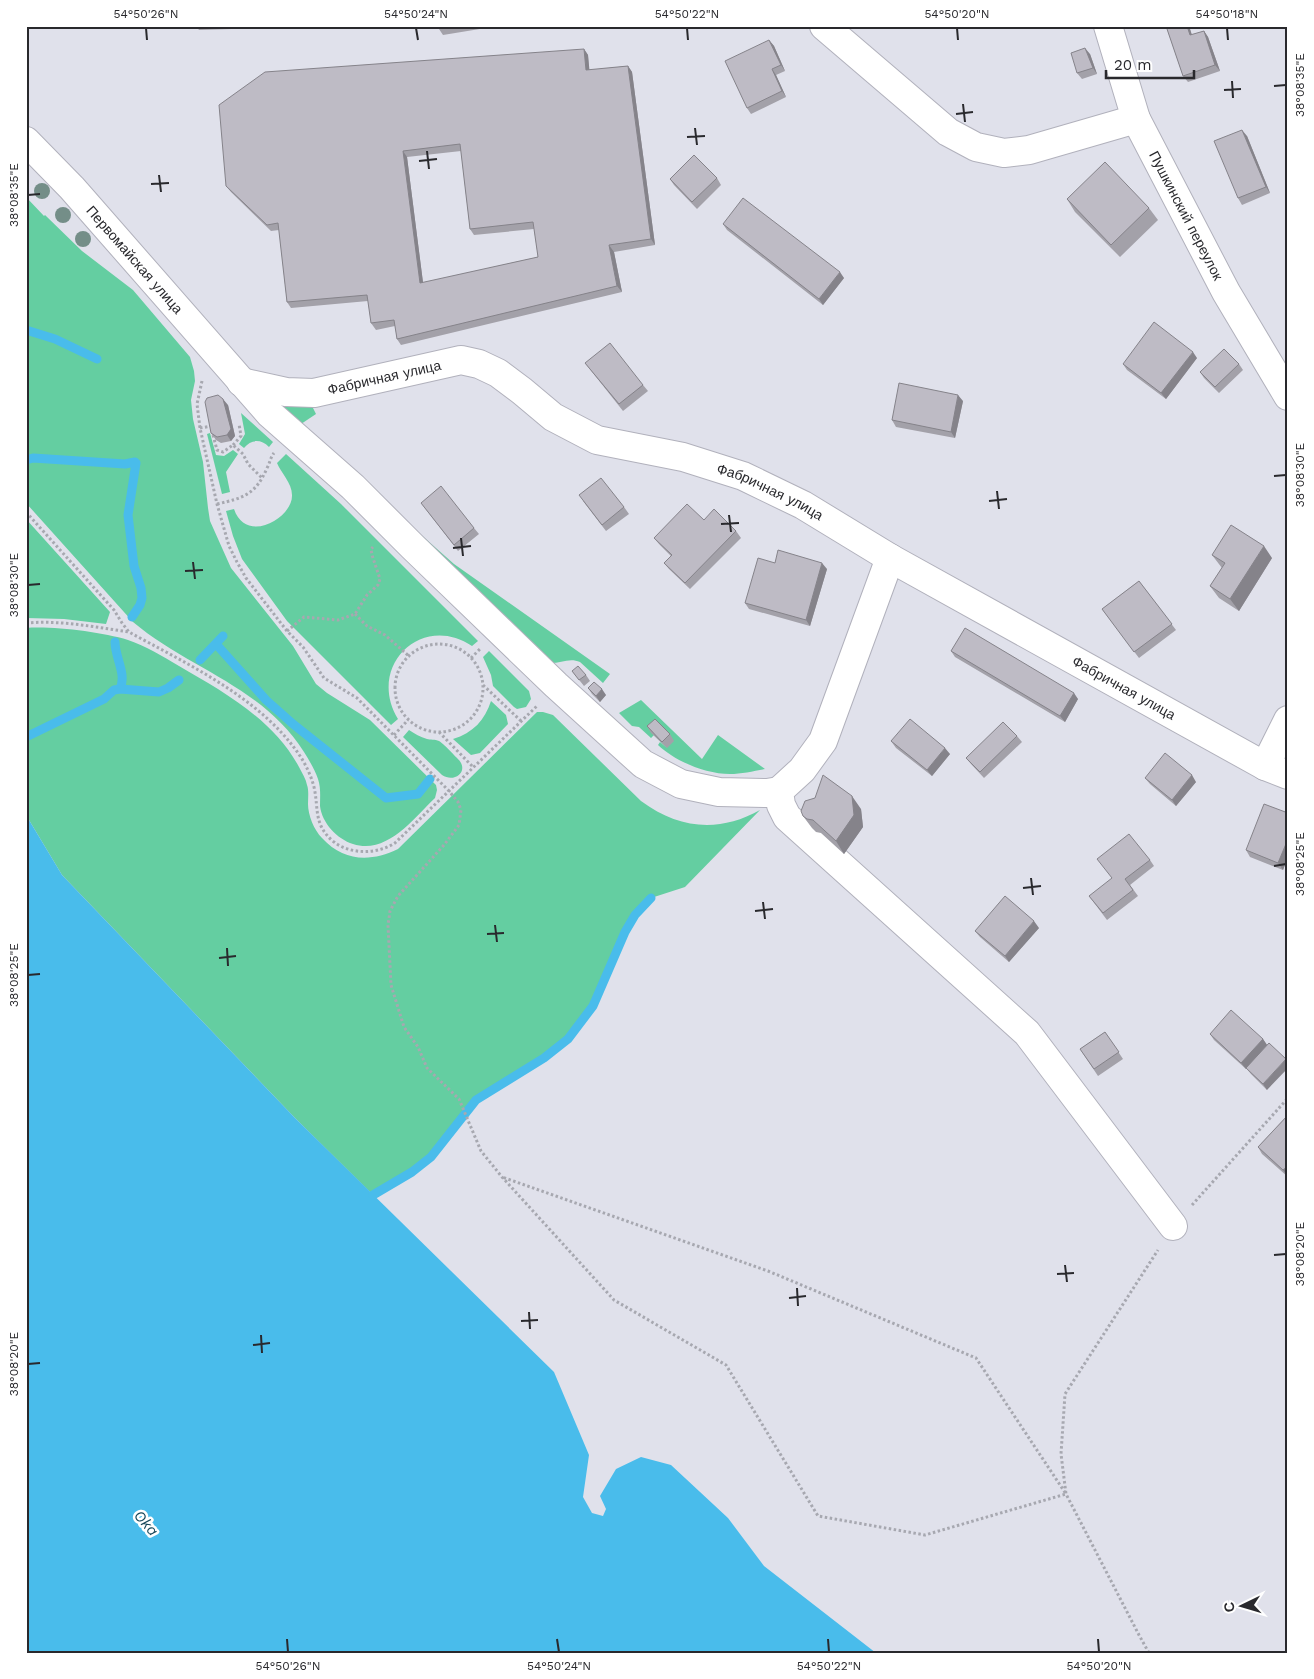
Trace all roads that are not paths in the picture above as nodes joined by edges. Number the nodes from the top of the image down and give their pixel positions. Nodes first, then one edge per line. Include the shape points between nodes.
1 (824, 26) edge
2 (1108, 26) edge
3 (1136, 119) junction
4 (26, 141) edge
5 (241, 382) junction
6 (1288, 396) edge
7 (890, 558) junction
8 (1288, 720) edge
9 (1276, 770) edge
10 (779, 791) junction
11 (1173, 1226) road end

1 - 3 street via 948,132 976,147 1004,152 1029,150
2 - 3 street, Пушкинский переулок
3 - 6 street, Пушкинский переулок via 1226,292
4 - 5 street, Первомайская улица via 72,188
5 - 7 street, Фабричная улица via 286,392 314,393 461,360 479,364 498,373 553,417 597,440 683,457 743,476 802,505
5 - 10 street, Первомайская улица via 270,414 353,487 556,685 643,764 681,784 719,792
7 - 9 street, Фабричная улица
7 - 10 street via 823,741 802,770
8 - 9 street
10 - 11 street via 787,817 1027,1032

